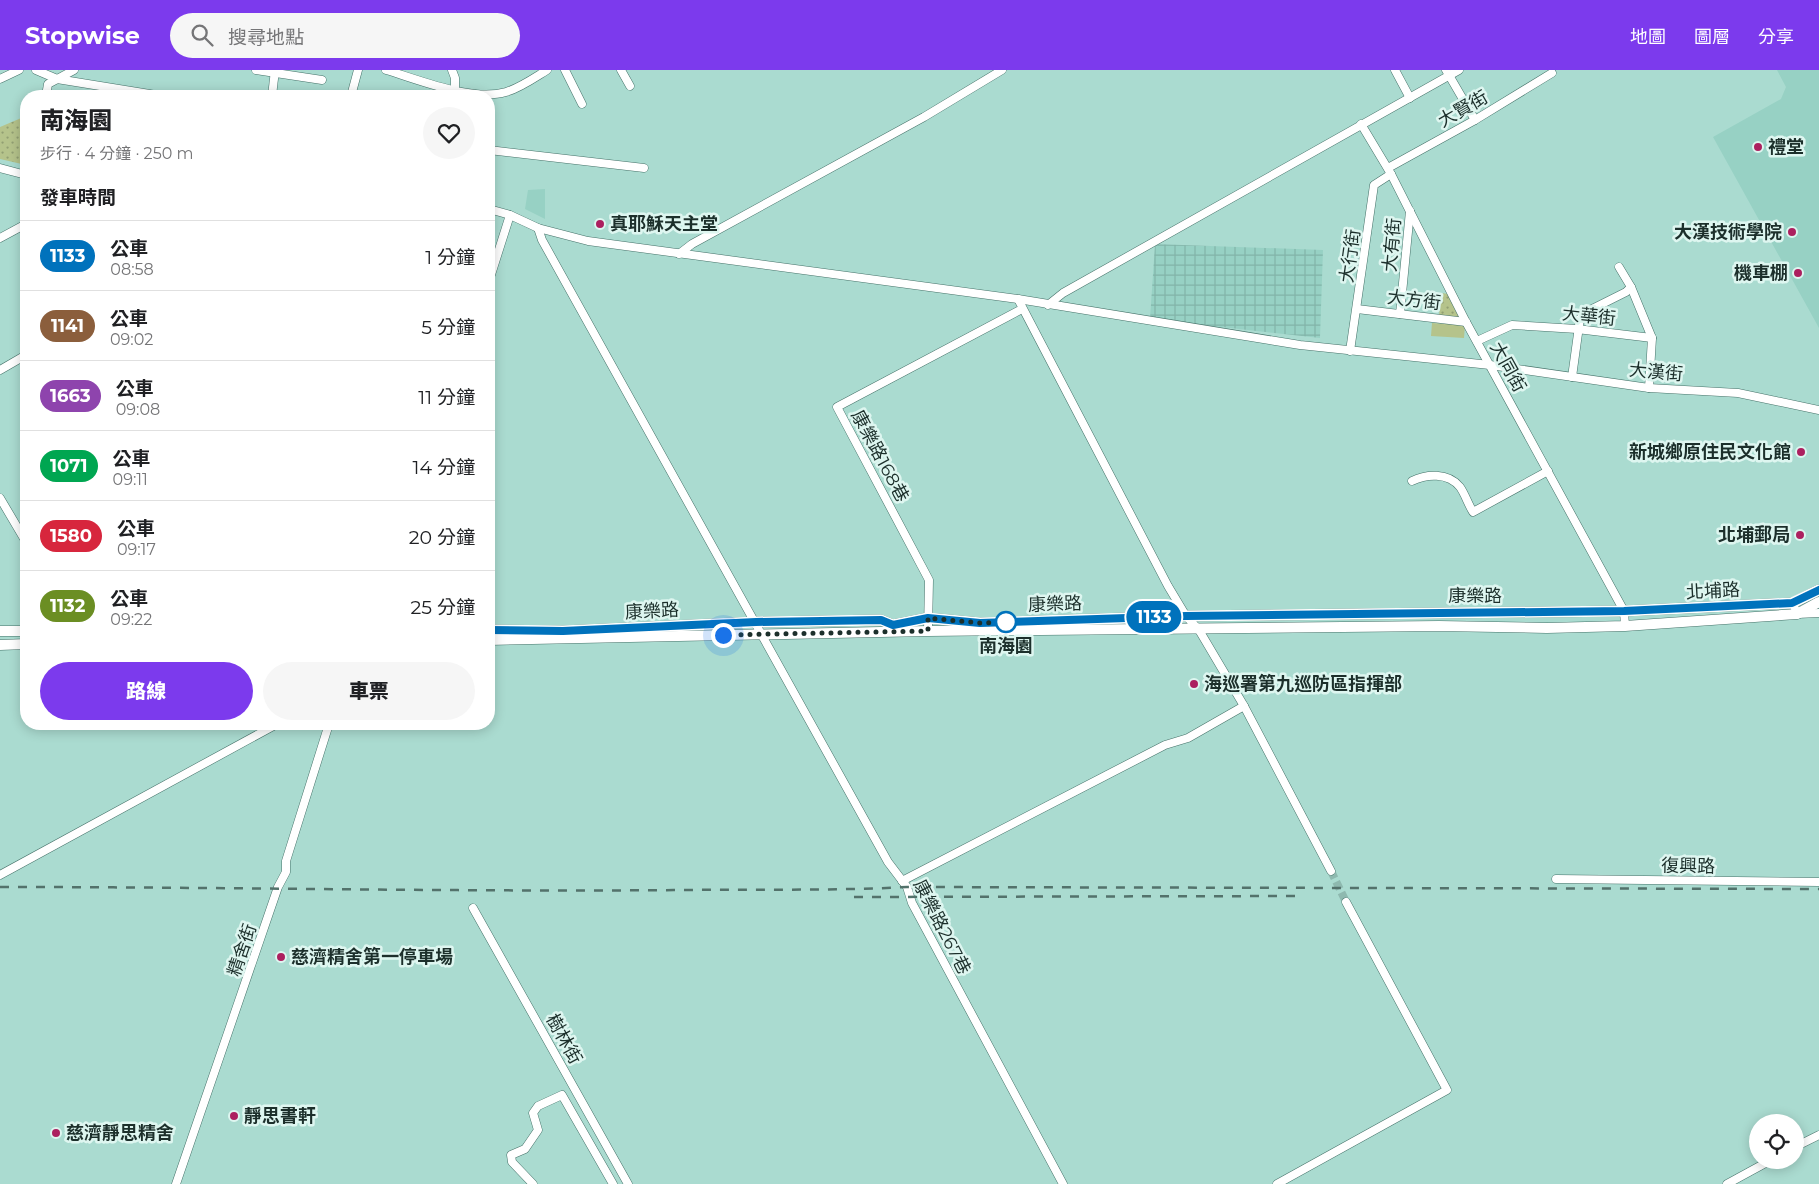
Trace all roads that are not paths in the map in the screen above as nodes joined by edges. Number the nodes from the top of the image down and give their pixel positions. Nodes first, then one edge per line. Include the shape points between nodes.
1 (19, 70) edge
2 (36, 70) edge
3 (74, 70) edge
4 (256, 70) edge
5 (358, 70) edge
6 (386, 70) edge
7 (452, 70) edge
8 (547, 70) edge
9 (564, 70) edge
10 (621, 70) edge
11 (1002, 70) edge
12 (1394, 70) edge
13 (1459, 70) edge
14 (275, 71) edge
15 (1447, 73) edge
16 (1552, 73) dead end
17 (0, 79) edge
18 (58, 79) junction
19 (322, 80) dead end
20 (630, 86) dead end
21 (47, 90) edge
22 (125, 90) edge
23 (273, 90) edge
24 (353, 90) edge
25 (446, 90) edge
26 (455, 90) edge
27 (495, 93) edge
28 (1410, 98) junction
29 (582, 104) dead end
30 (1475, 120) junction
31 (1361, 124) junction
32 (495, 151) edge
33 (0, 168) edge
34 (644, 168) dead end
35 (1390, 171) junction
36 (20, 173) edge
37 (1410, 209) junction
38 (495, 211) edge
39 (510, 215) junction
40 (538, 228) junction
41 (20, 229) edge
42 (0, 238) edge
43 (680, 254) junction
44 (495, 262) edge
45 (1619, 267) dead end
46 (1631, 287) junction
47 (1018, 299) junction
48 (1048, 305) junction
49 (1022, 309) junction
50 (1357, 309) junction
51 (1400, 314) junction
52 (1466, 322) junction
53 (1577, 329) junction
54 (1652, 338) junction
55 (1477, 341) junction
56 (1350, 351) junction
57 (20, 358) edge
58 (1490, 366) junction
59 (0, 370) edge
60 (1572, 377) junction
61 (1649, 388) junction
62 (1819, 410) edge
63 (1548, 471) junction
64 (1412, 481) dead end
65 (0, 498) edge
66 (20, 532) edge
67 (1819, 590) edge
68 (1819, 602) edge
69 (1792, 603) junction
70 (1624, 611) junction
71 (1438, 612) junction
72 (1819, 613) edge
73 (1797, 614) junction
74 (1186, 616) junction
75 (928, 618) junction
76 (756, 622) junction
77 (1439, 626) junction
78 (1625, 626) junction
79 (495, 630) edge
80 (1199, 630) junction
81 (0, 631) edge
82 (20, 631) edge
83 (928, 631) junction
84 (762, 634) junction
85 (495, 640) edge
86 (0, 644) edge
87 (20, 644) edge
88 (1244, 706) junction
89 (266, 730) edge
90 (328, 730) edge
91 (1331, 871) tunnel mouth
92 (0, 874) edge
93 (1556, 879) dead end
94 (902, 881) junction
95 (1819, 882) edge
96 (1346, 902) tunnel mouth
97 (473, 908) dead end
98 (1819, 1135) edge
99 (1804, 1143) edge
100 (1754, 1169) edge
101 (176, 1184) edge
102 (533, 1184) edge
103 (613, 1184) edge
104 (628, 1184) edge
105 (1063, 1184) edge
106 (1277, 1184) edge
107 (1727, 1184) edge

1 - 17 street
2 - 18 street
3 - 18 street
4 - 14 street
5 - 24 street
6 - 25 street
7 - 26 street
8 - 27 street via 506,92
9 - 29 street
10 - 20 street
11 - 43 street via 924,117 692,244
12 - 28 street
13 - 15 street
14 - 19 street
14 - 23 street
15 - 28 street
15 - 30 street
16 - 30 street, 大賢街
18 - 21 street via 48,84
18 - 22 street
28 - 31 street
30 - 35 street, 大賢街
31 - 35 street, 大同街
31 - 48 street via 1063,293
32 - 34 street
33 - 36 street
35 - 37 street, 大同街
35 - 50 street, 大行街 via 1374,185
37 - 51 street, 大有街
37 - 52 street, 大同街
38 - 39 street, 大漢街
39 - 40 street, 大漢街
39 - 44 street
40 - 43 street, 大漢街 via 588,241
40 - 76 street, 康樂路267巷
41 - 42 street
43 - 47 street, 大漢街
45 - 46 street
46 - 53 street via 1584,313
46 - 54 street
47 - 48 street, 大漢街
47 - 49 street
48 - 56 street, 大漢街
49 - 74 street
49 - 75 street, 康樂路168巷 via 837,407 929,580
50 - 51 street, 大方街
50 - 56 street, 大行街
51 - 52 street, 大方街
52 - 55 street, 大同街
53 - 54 street, 大華街
53 - 55 street, 大華街 via 1512,325
53 - 60 street
54 - 61 street
55 - 58 street, 大同街
56 - 58 street, 大漢街
57 - 59 street
58 - 60 street, 大漢街
58 - 63 street, 大同街
60 - 61 street, 大漢街
61 - 62 street, 大漢街 via 1738,392
63 - 64 street via 1472,512 1459,486 1439,475 1422,476
63 - 70 street, 大同街
65 - 66 street
67 - 69 main road
68 - 73 main road
69 - 70 main road, 北埔路
69 - 73 street
70 - 71 main road, 康樂路
70 - 78 street, 大同街
71 - 74 main road, 康樂路
71 - 77 main road
72 - 73 street, 北埔路
73 - 78 main road, 北埔路
74 - 75 main road, 康樂路 via 980,623
74 - 80 street
75 - 76 main road, 康樂路 via 893,625 881,620
75 - 83 street, 康樂路168巷
76 - 79 main road, 康樂路 via 563,631
76 - 84 street, 康樂路267巷
77 - 78 main road, 康樂路
77 - 80 main road, 康樂路
80 - 83 main road, 康樂路
80 - 88 street
81 - 82 main road
83 - 84 main road, 康樂路
84 - 85 main road, 康樂路
84 - 94 street, 康樂路267巷 via 888,862
86 - 87 main road
88 - 91 street
88 - 94 street via 1188,738 1165,745
89 - 92 street
90 - 101 street, 精舍街 via 286,862 286,872
93 - 95 street, 復興路
94 - 105 street, 康樂路267巷
96 - 106 street via 1447,1090
97 - 104 street, 樹林街
98 - 99 street
100 - 107 street
102 - 103 street via 512,1162 511,1154 525,1149 538,1130 533,1113 538,1106 562,1095

